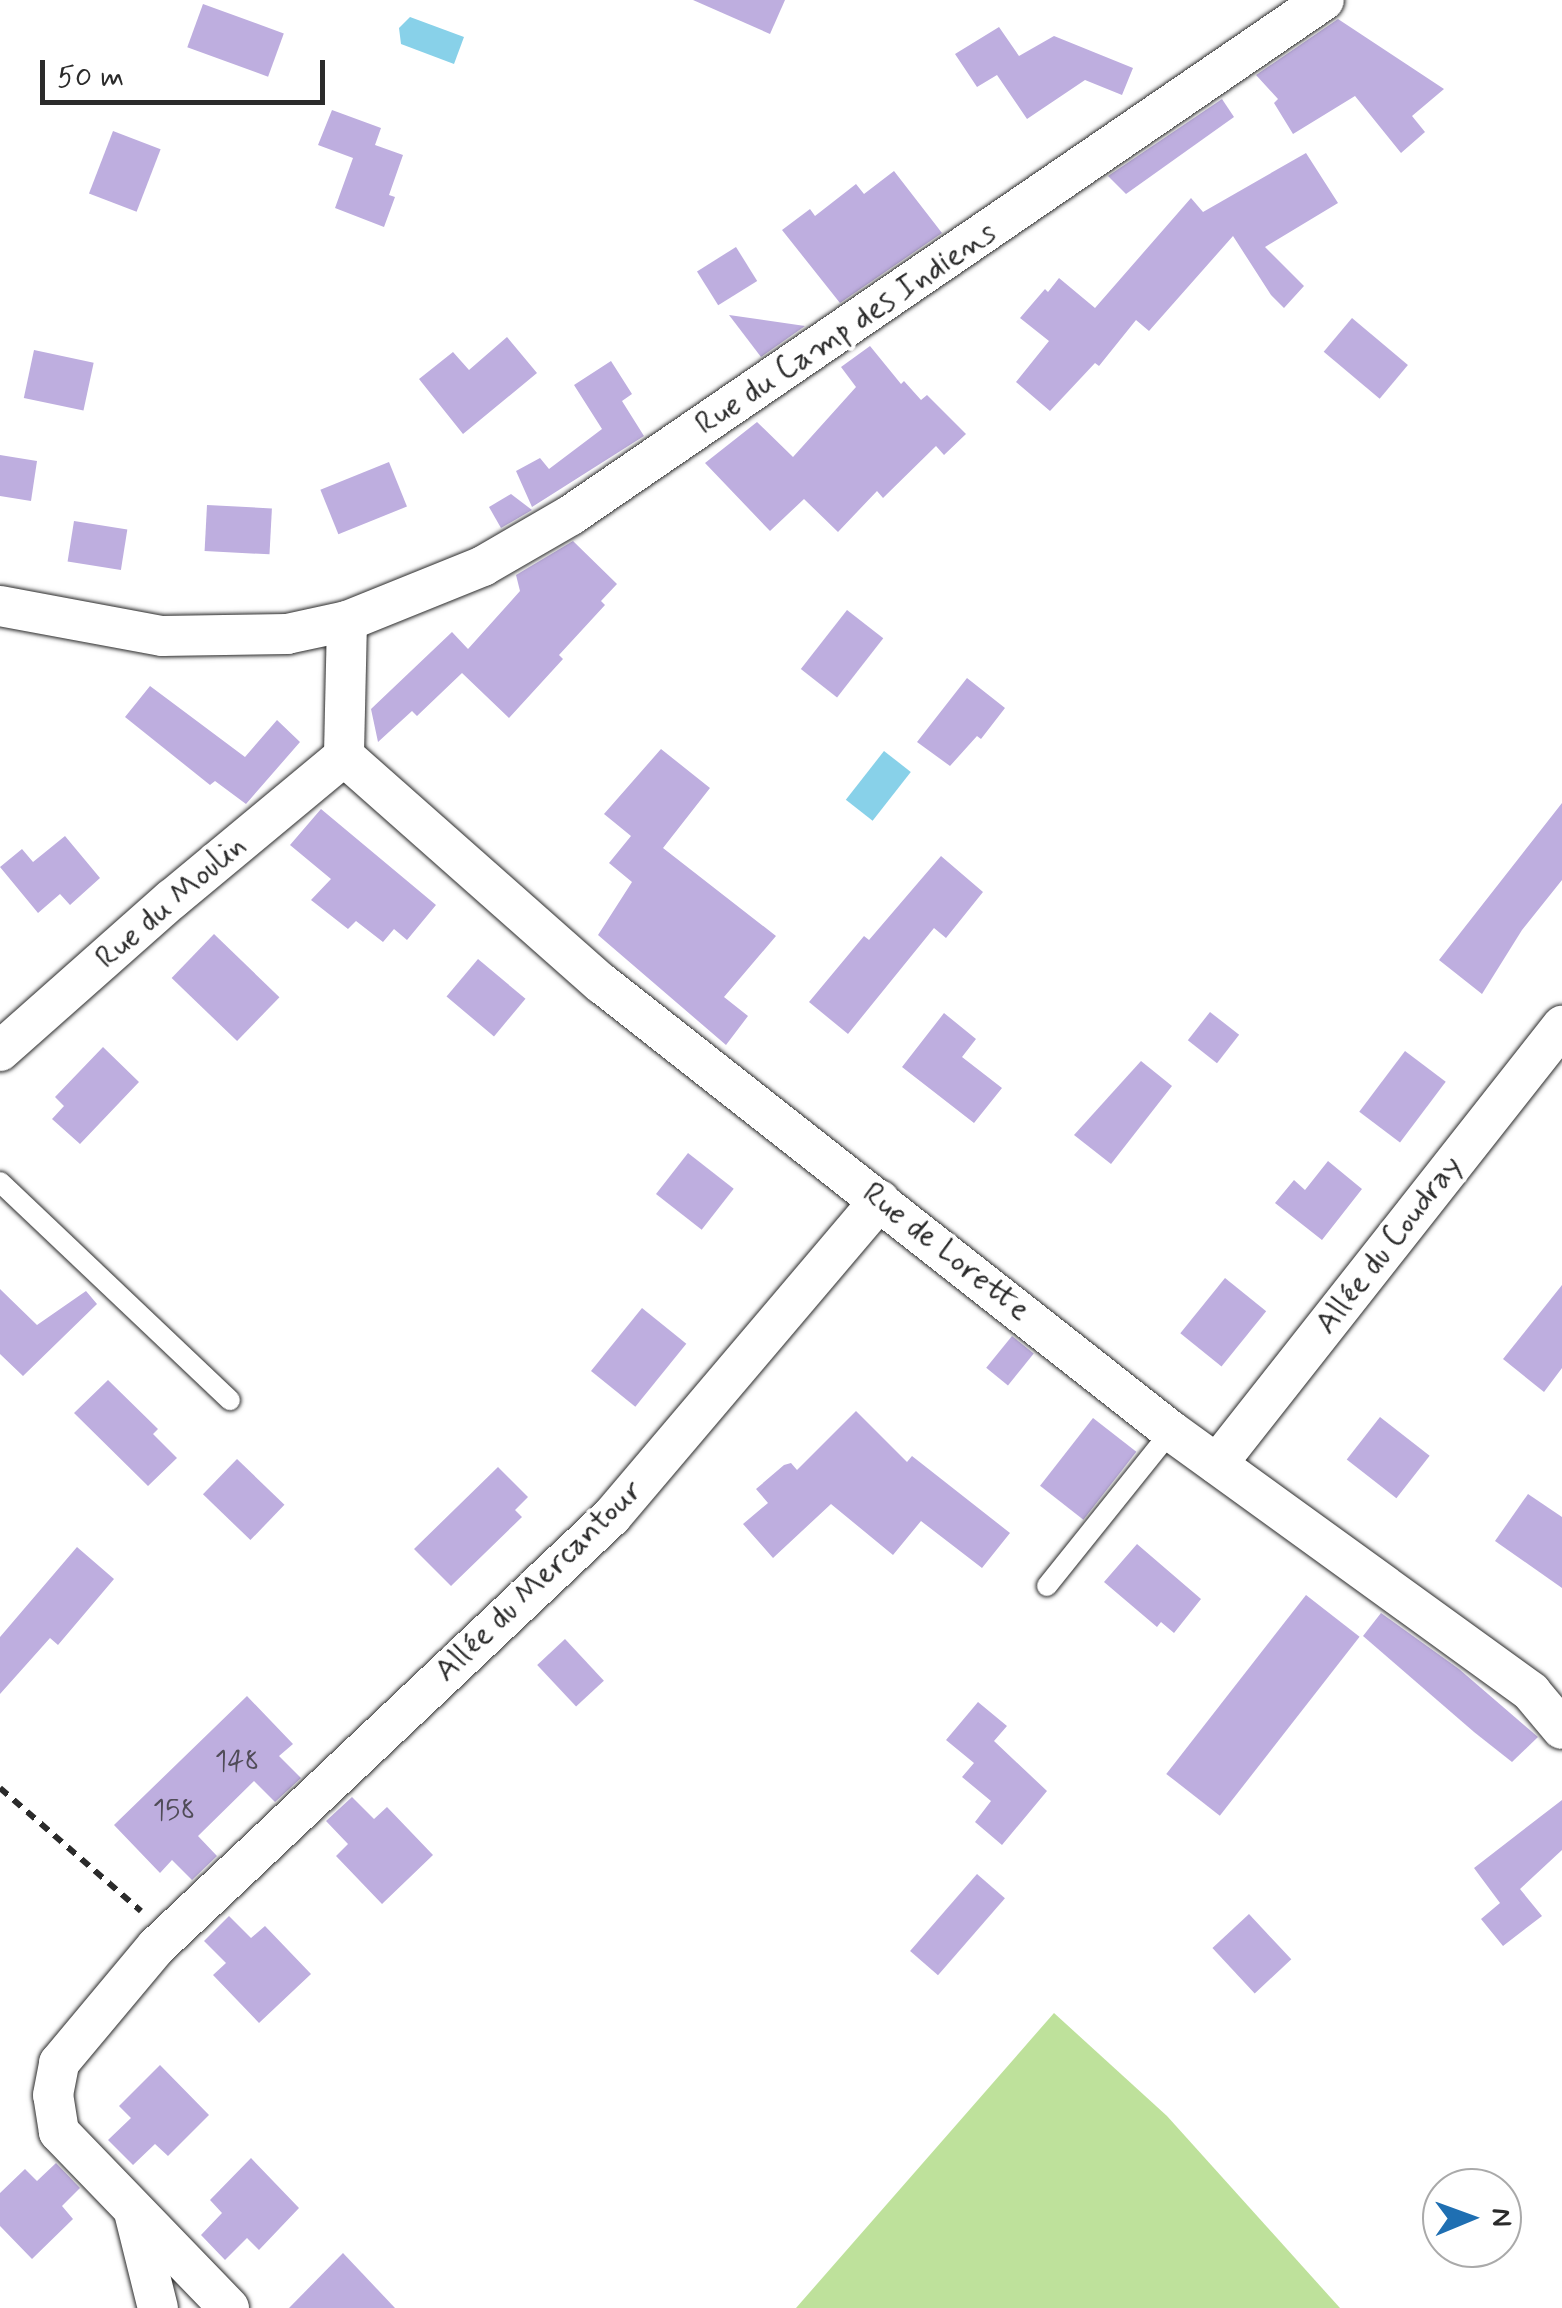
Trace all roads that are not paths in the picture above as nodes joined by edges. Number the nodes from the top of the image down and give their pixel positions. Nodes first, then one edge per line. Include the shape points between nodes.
1 (1324, 0) edge
2 (0, 606) edge
3 (347, 621) junction
4 (344, 756) junction
5 (1562, 1026) edge
6 (0, 1051) edge
7 (0, 1182) edge
8 (880, 1200) junction
9 (230, 1400) dead end
10 (1171, 1431) junction
11 (1217, 1464) junction
12 (1048, 1586) dead end
13 (1562, 1729) edge
14 (134, 2212) junction
15 (158, 2308) edge
16 (229, 2308) edge

1 - 3 street, Rue du Camp des Indiens via 571,516 484,566
2 - 3 street, Rue du Camp des Indiens via 162,636 287,634
3 - 4 street
4 - 6 street, Rue du Moulin
4 - 8 street, Rue de Lorette via 601,982
5 - 11 street, Allée du Coudray
7 - 9 lane
8 - 10 street, Rue de Lorette
8 - 14 street, Allée du Mercantour via 612,1516 168,1934 59,2063 53,2096 59,2132
10 - 11 street, Rue de Lorette
10 - 12 lane
11 - 13 street, Rue de Lorette via 1531,1692
14 - 15 street, Allée du Mercantour
14 - 16 street, Allée du Mercantour

